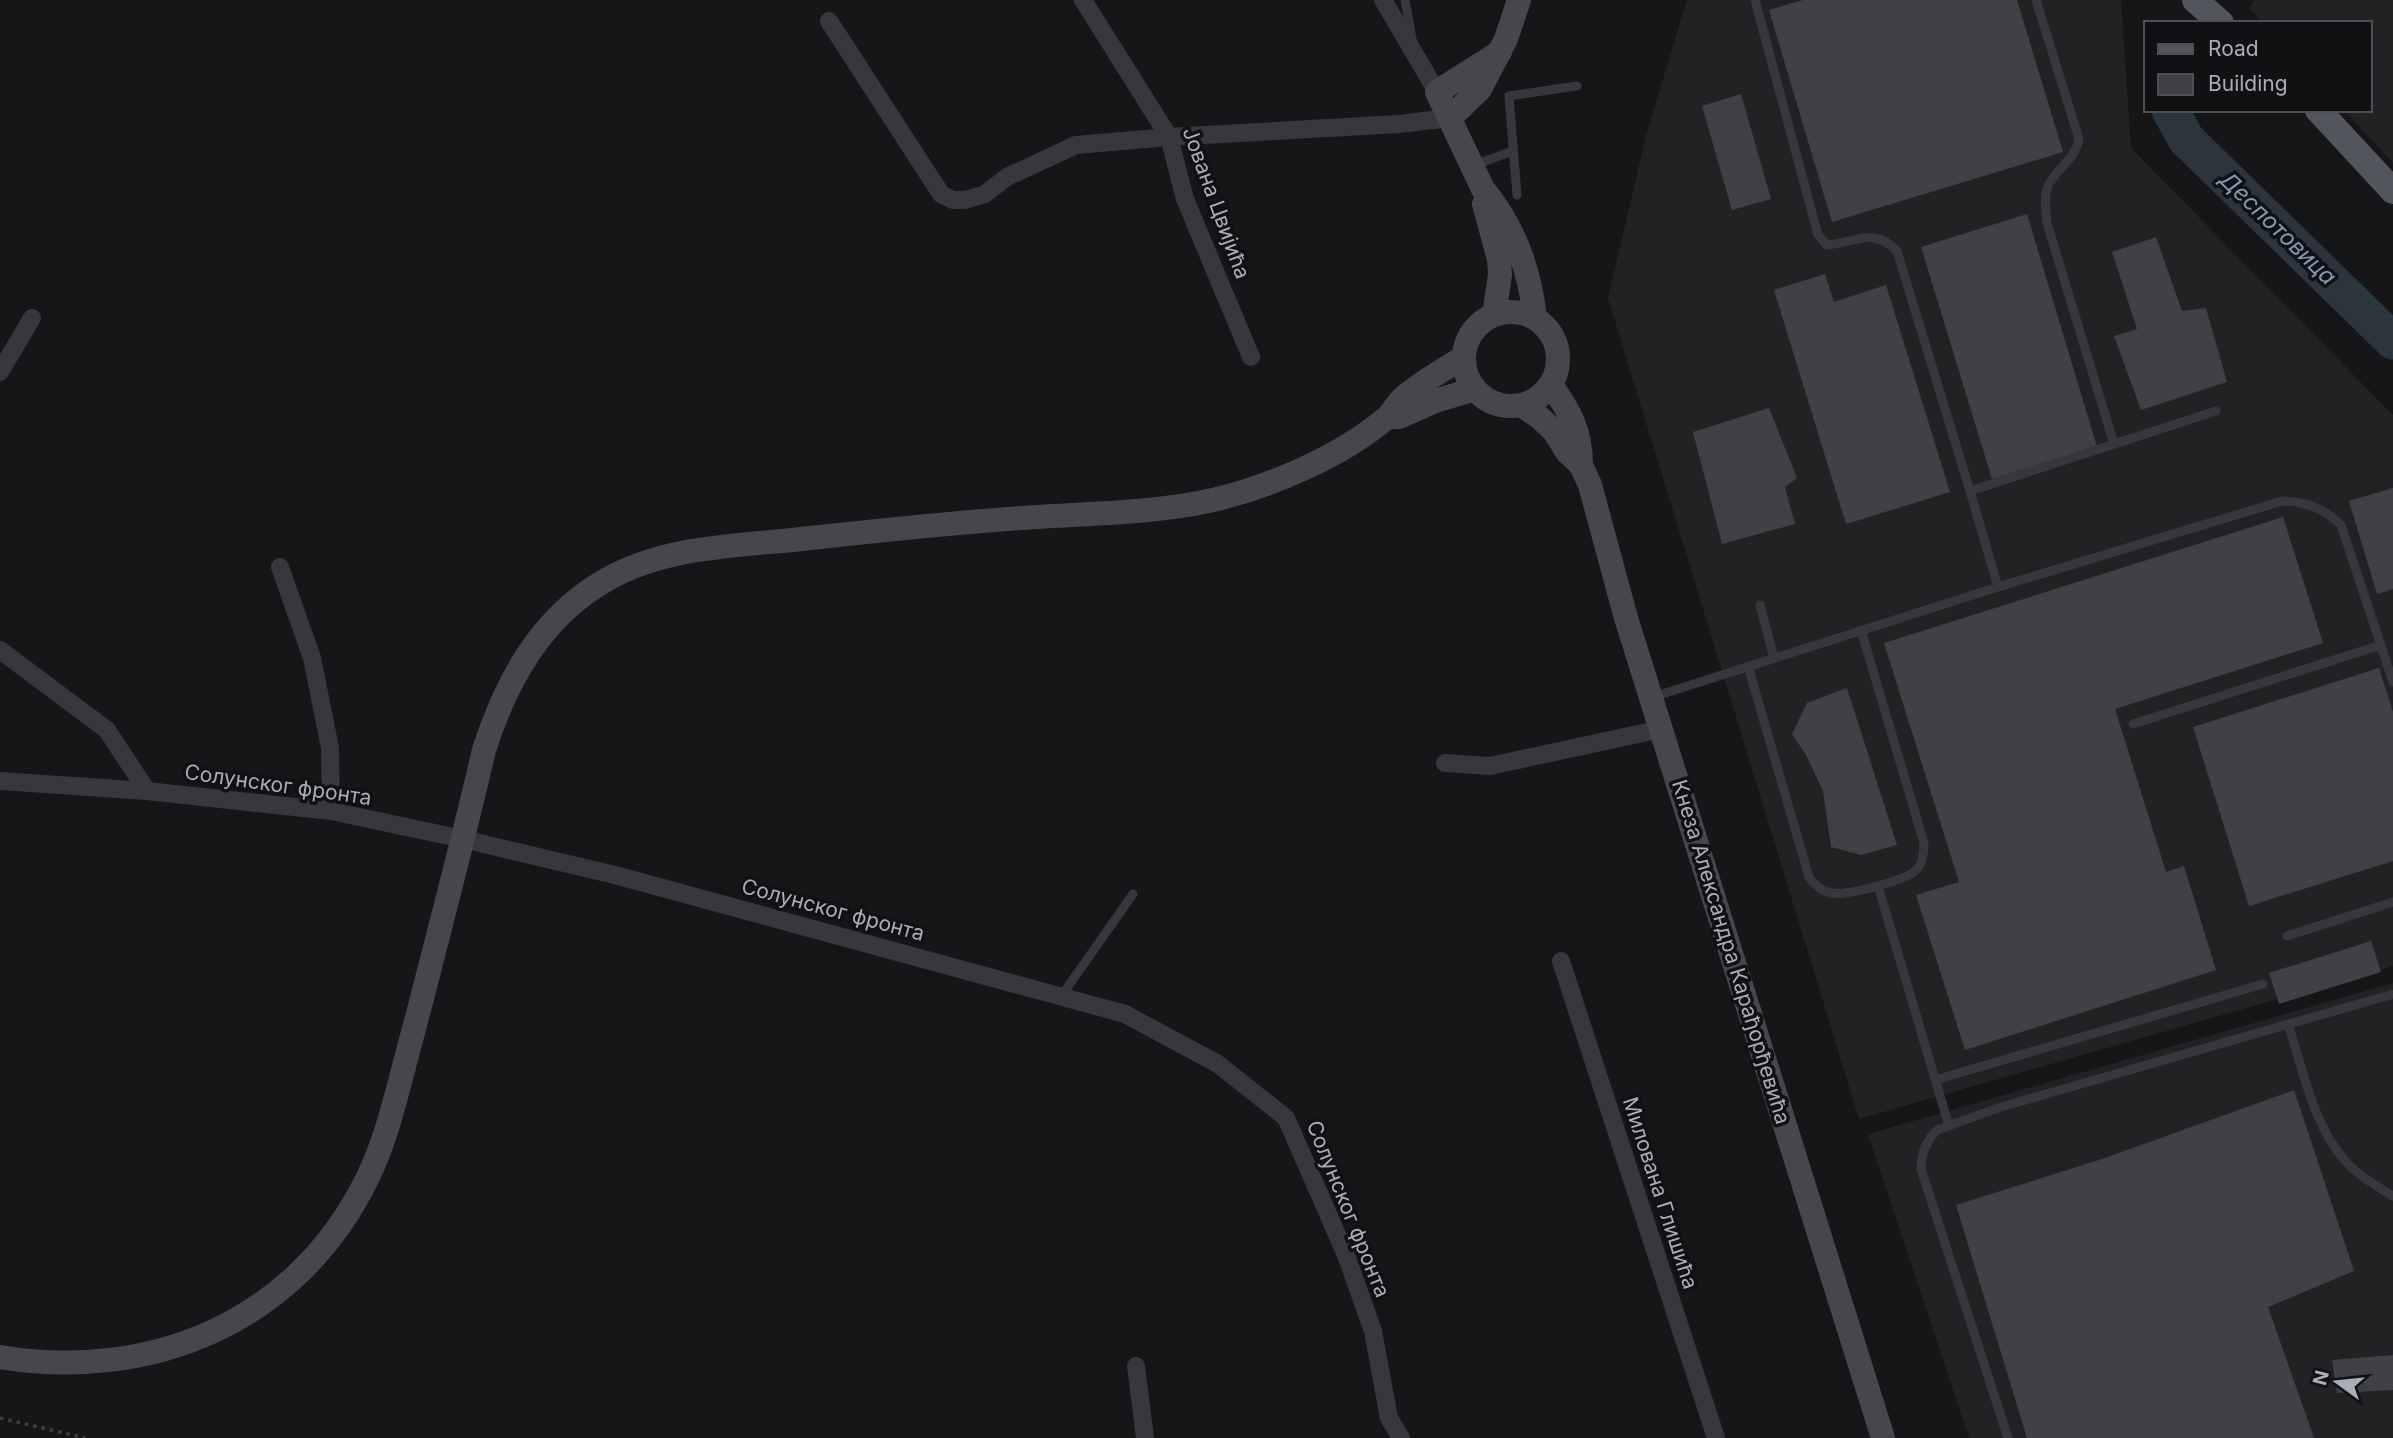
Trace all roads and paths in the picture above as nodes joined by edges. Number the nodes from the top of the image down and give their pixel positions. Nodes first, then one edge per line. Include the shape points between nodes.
1 (1083, 0) edge
2 (1383, 0) edge
3 (1405, 0) edge
4 (1519, 0) edge
5 (1755, 0) edge
6 (2036, 0) edge
7 (2195, 0) edge
8 (829, 21) dead end
9 (2219, 21) edge
10 (1500, 52) junction
11 (1415, 55) junction
12 (1577, 86) dead end
13 (1437, 92) junction
14 (2320, 112) edge
15 (1450, 118) junction
16 (1169, 137) junction
17 (1513, 151) junction
18 (1473, 166) junction
19 (1483, 189) junction
20 (2393, 191) edge
21 (1517, 195) dead end
22 (1494, 315) junction
23 (32, 318) dead end
24 (1535, 318) junction
25 (1251, 356) dead end
26 (1464, 357) junction
27 (0, 372) edge
28 (1551, 385) junction
29 (1475, 389) junction
30 (1521, 405) junction
31 (2216, 411) dead end
32 (1388, 418) junction
33 (2115, 444) junction
34 (1581, 465) junction
35 (1970, 491) junction
36 (280, 567) dead end
37 (1998, 587) junction
38 (1760, 605) dead end
39 (1861, 630) junction
40 (2381, 645) junction
41 (0, 650) edge
42 (1774, 658) junction
43 (1748, 666) junction
44 (2393, 682) edge
45 (1651, 698) junction
46 (2133, 724) dead end
47 (1661, 729) junction
48 (1445, 763) dead end
49 (0, 781) edge
50 (147, 791) junction
51 (331, 811) junction
52 (463, 839) junction
53 (1878, 886) junction
54 (1133, 894) dead end
55 (2393, 902) edge
56 (2287, 936) dead end
57 (1561, 961) dead end
58 (2263, 984) dead end
59 (2393, 994) edge
60 (1062, 995) junction
61 (2288, 1024) junction
62 (1936, 1080) junction
63 (1949, 1126) junction
64 (2393, 1196) edge
65 (0, 1357) edge
66 (1136, 1366) dead end
67 (0, 1418) edge
68 (85, 1438) edge
69 (1145, 1438) edge
70 (1401, 1438) edge
71 (1716, 1438) edge
72 (1883, 1438) edge
73 (2008, 1438) edge

1 - 16 street, Јована Цвијића
2 - 11 street
3 - 11 lane
4 - 10 main road
5 - 35 lane via 1818,235 1827,245 1872,236 1897,251
6 - 33 lane via 2079,139 2077,152 2049,184 2047,223
7 - 9 main road
8 - 16 street via 941,194 953,200 985,194 1007,177 1076,145
10 - 13 main road
10 - 15 main road via 1480,89
11 - 13 street
12 - 17 lane via 1509,96
13 - 15 main road
14 - 20 main road
15 - 16 street
15 - 18 main road
16 - 25 street, Јована Цвијића via 1185,199
17 - 18 lane
17 - 21 lane
18 - 19 main road
19 - 22 main road via 1499,259
19 - 24 main road via 1520,253 1532,289
22 - 24 main road via 1522,313
22 - 26 main road via 1473,332
23 - 27 street
24 - 28 main road via 1555,340 1557,369
26 - 29 main road
26 - 32 main road via 1412,390
28 - 30 main road
28 - 34 main road, Кнеза Александра Карађорђевића via 1577,432
29 - 30 main road via 1495,404
29 - 32 main road
30 - 34 main road, Кнеза Александра Карађорђевића via 1547,423
31 - 33 lane
32 - 52 main road via 1301,470 1189,505 707,548 636,565 578,599 524,659 496,712
33 - 35 lane
34 - 45 main road, Кнеза Александра Карађорђевића
35 - 37 lane
36 - 51 street via 313,658 330,748
37 - 39 lane
37 - 40 lane via 2268,504 2296,502 2323,511 2341,526
38 - 42 lane
39 - 42 lane
39 - 53 lane via 1924,843 1921,863 1913,873
40 - 44 lane
40 - 46 lane
41 - 50 street via 107,730
42 - 43 lane
43 - 45 lane
43 - 53 lane via 1809,877 1829,893
45 - 47 main road, Кнеза Александра Карађорђевића
47 - 48 street via 1489,766
47 - 72 main road, Кнеза Александра Карађорђевића
49 - 50 street, Солунског фронта
50 - 51 street, Солунског фронта
51 - 52 street, Солунског фронта
52 - 60 street, Солунског фронта
52 - 65 main road via 381,1148 352,1208 309,1263 257,1307 164,1350 130,1359 69,1364
53 - 62 lane
54 - 60 lane
55 - 56 lane
57 - 71 street, Милована Глишића
58 - 62 lane
59 - 61 lane
60 - 70 street, Солунског фронта via 1125,1014 1218,1064 1286,1118 1346,1255 1373,1331 1389,1418
61 - 63 lane
61 - 64 lane via 2330,1141 2351,1167
62 - 63 lane
63 - 73 lane via 1937,1130 1927,1142 1921,1169
66 - 69 street
67 - 68 path

